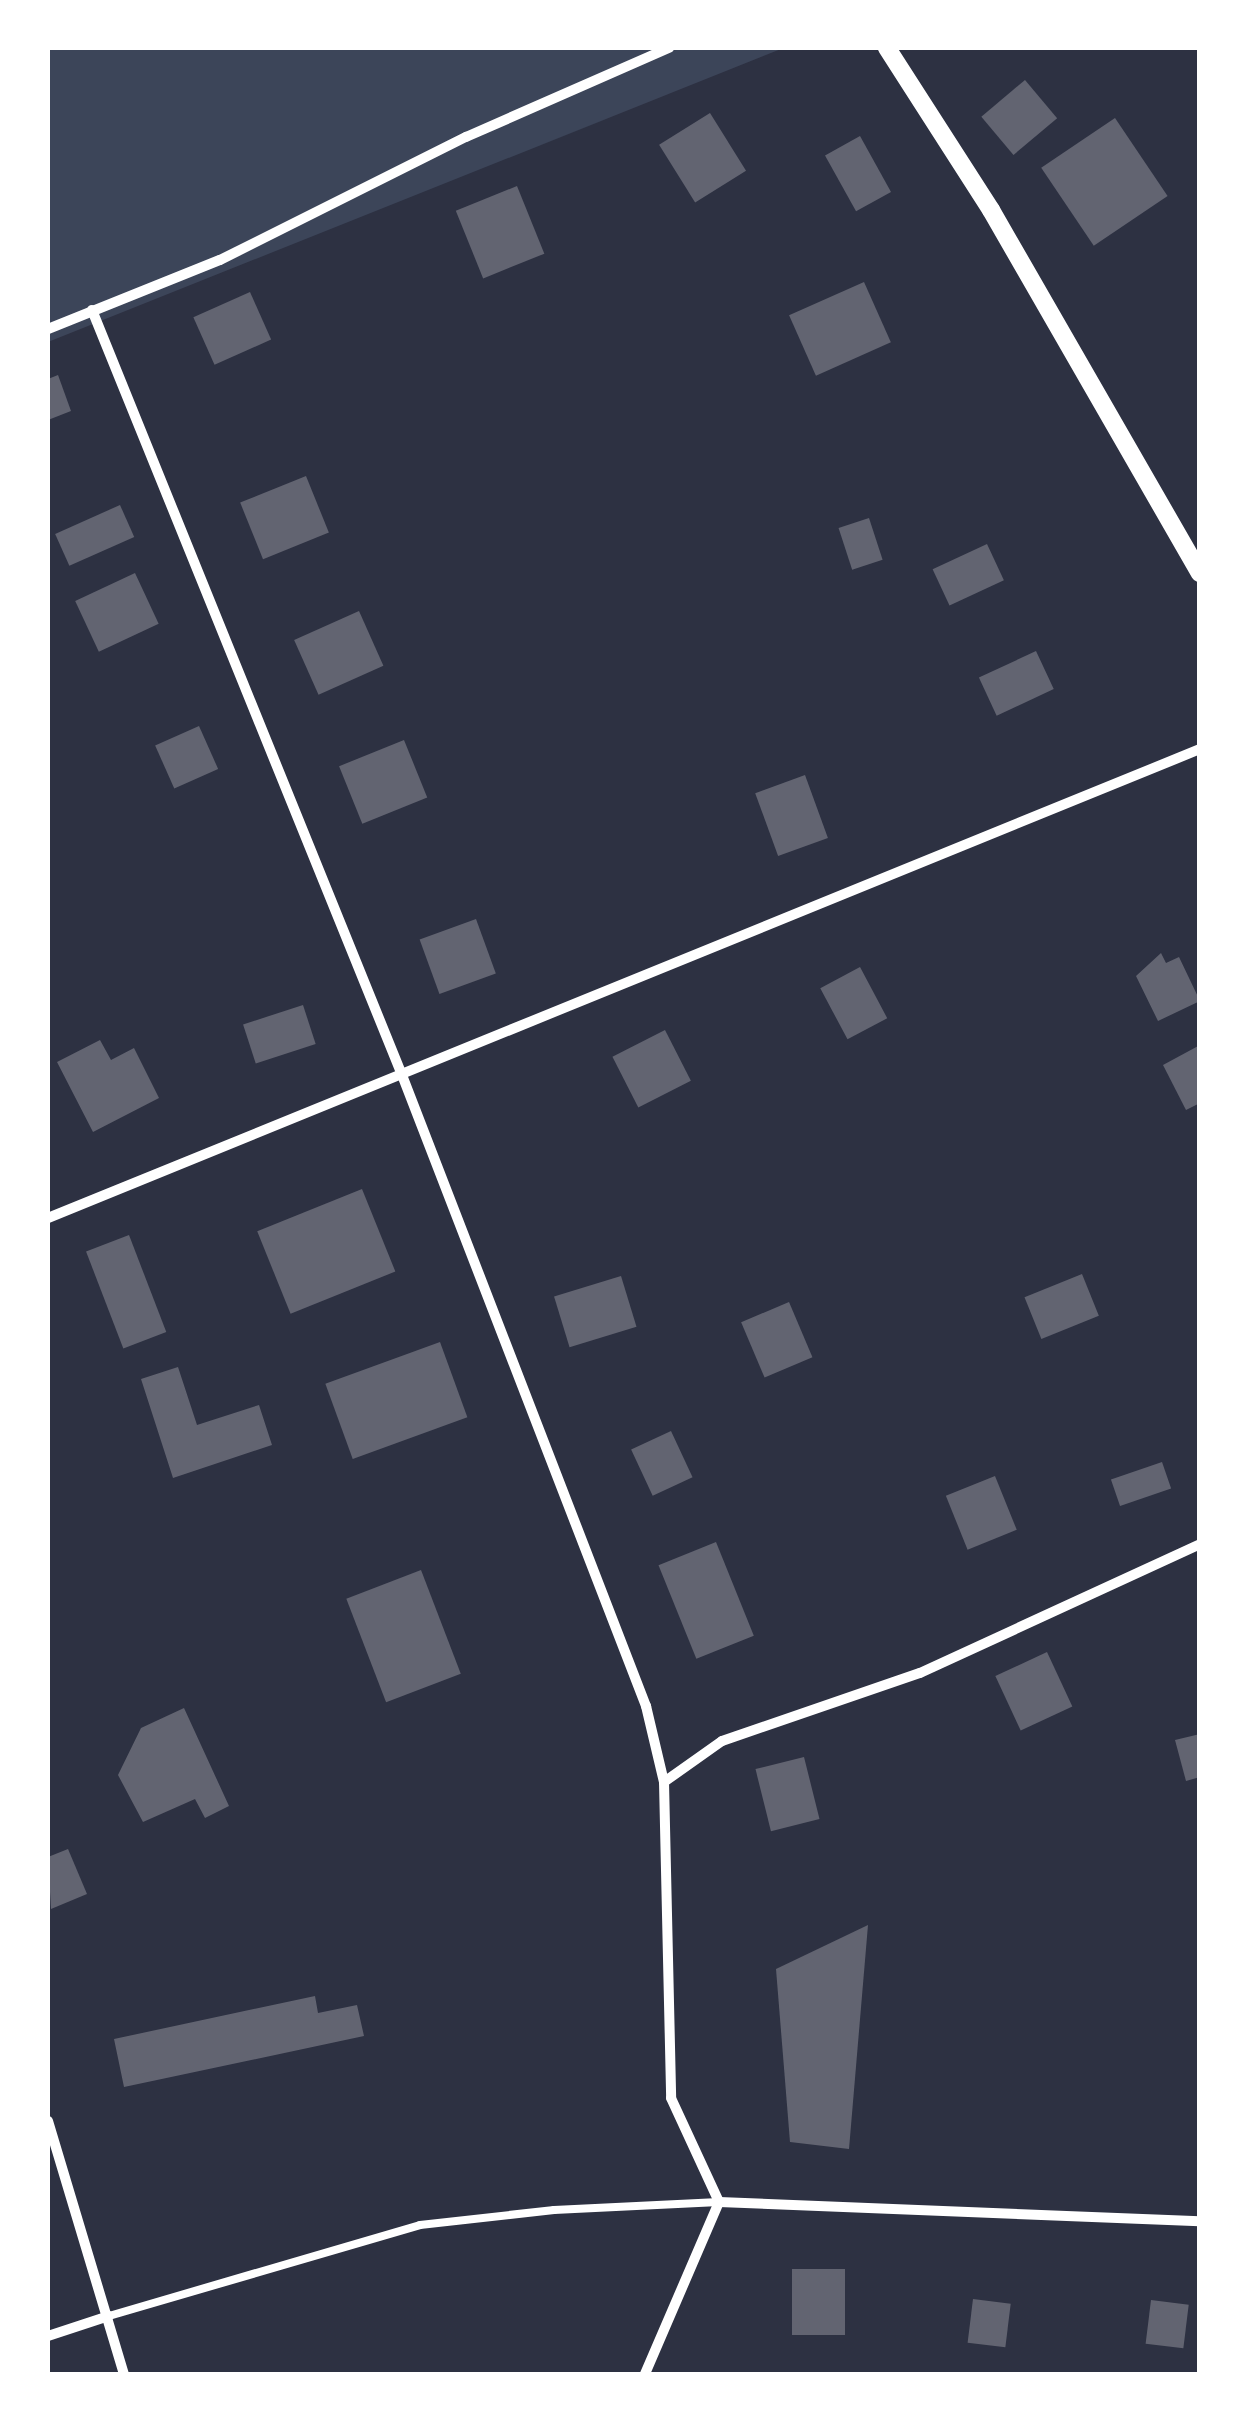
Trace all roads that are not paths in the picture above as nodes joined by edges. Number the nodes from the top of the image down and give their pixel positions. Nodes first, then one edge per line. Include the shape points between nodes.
1 (669, 48) edge
2 (887, 48) edge
3 (92, 310) junction
4 (48, 330) edge
5 (1200, 573) edge
6 (1200, 749) edge
7 (402, 1076) junction
8 (48, 1218) edge
9 (1200, 1544) edge
10 (664, 1782) junction
11 (48, 2120) edge
12 (719, 2202) junction
13 (1200, 2220) edge
14 (109, 2316) junction
15 (48, 2336) edge
16 (124, 2374) edge
17 (646, 2374) edge

1 - 3 street via 466,137 220,260
2 - 5 street via 992,210
3 - 4 street
3 - 7 street
6 - 7 street
7 - 8 street
7 - 10 street via 646,1706
9 - 10 street via 920,1673 722,1741
10 - 12 street via 671,2098
11 - 14 street
12 - 13 street
12 - 14 lane via 420,2225
12 - 17 street
14 - 15 street
14 - 16 street

